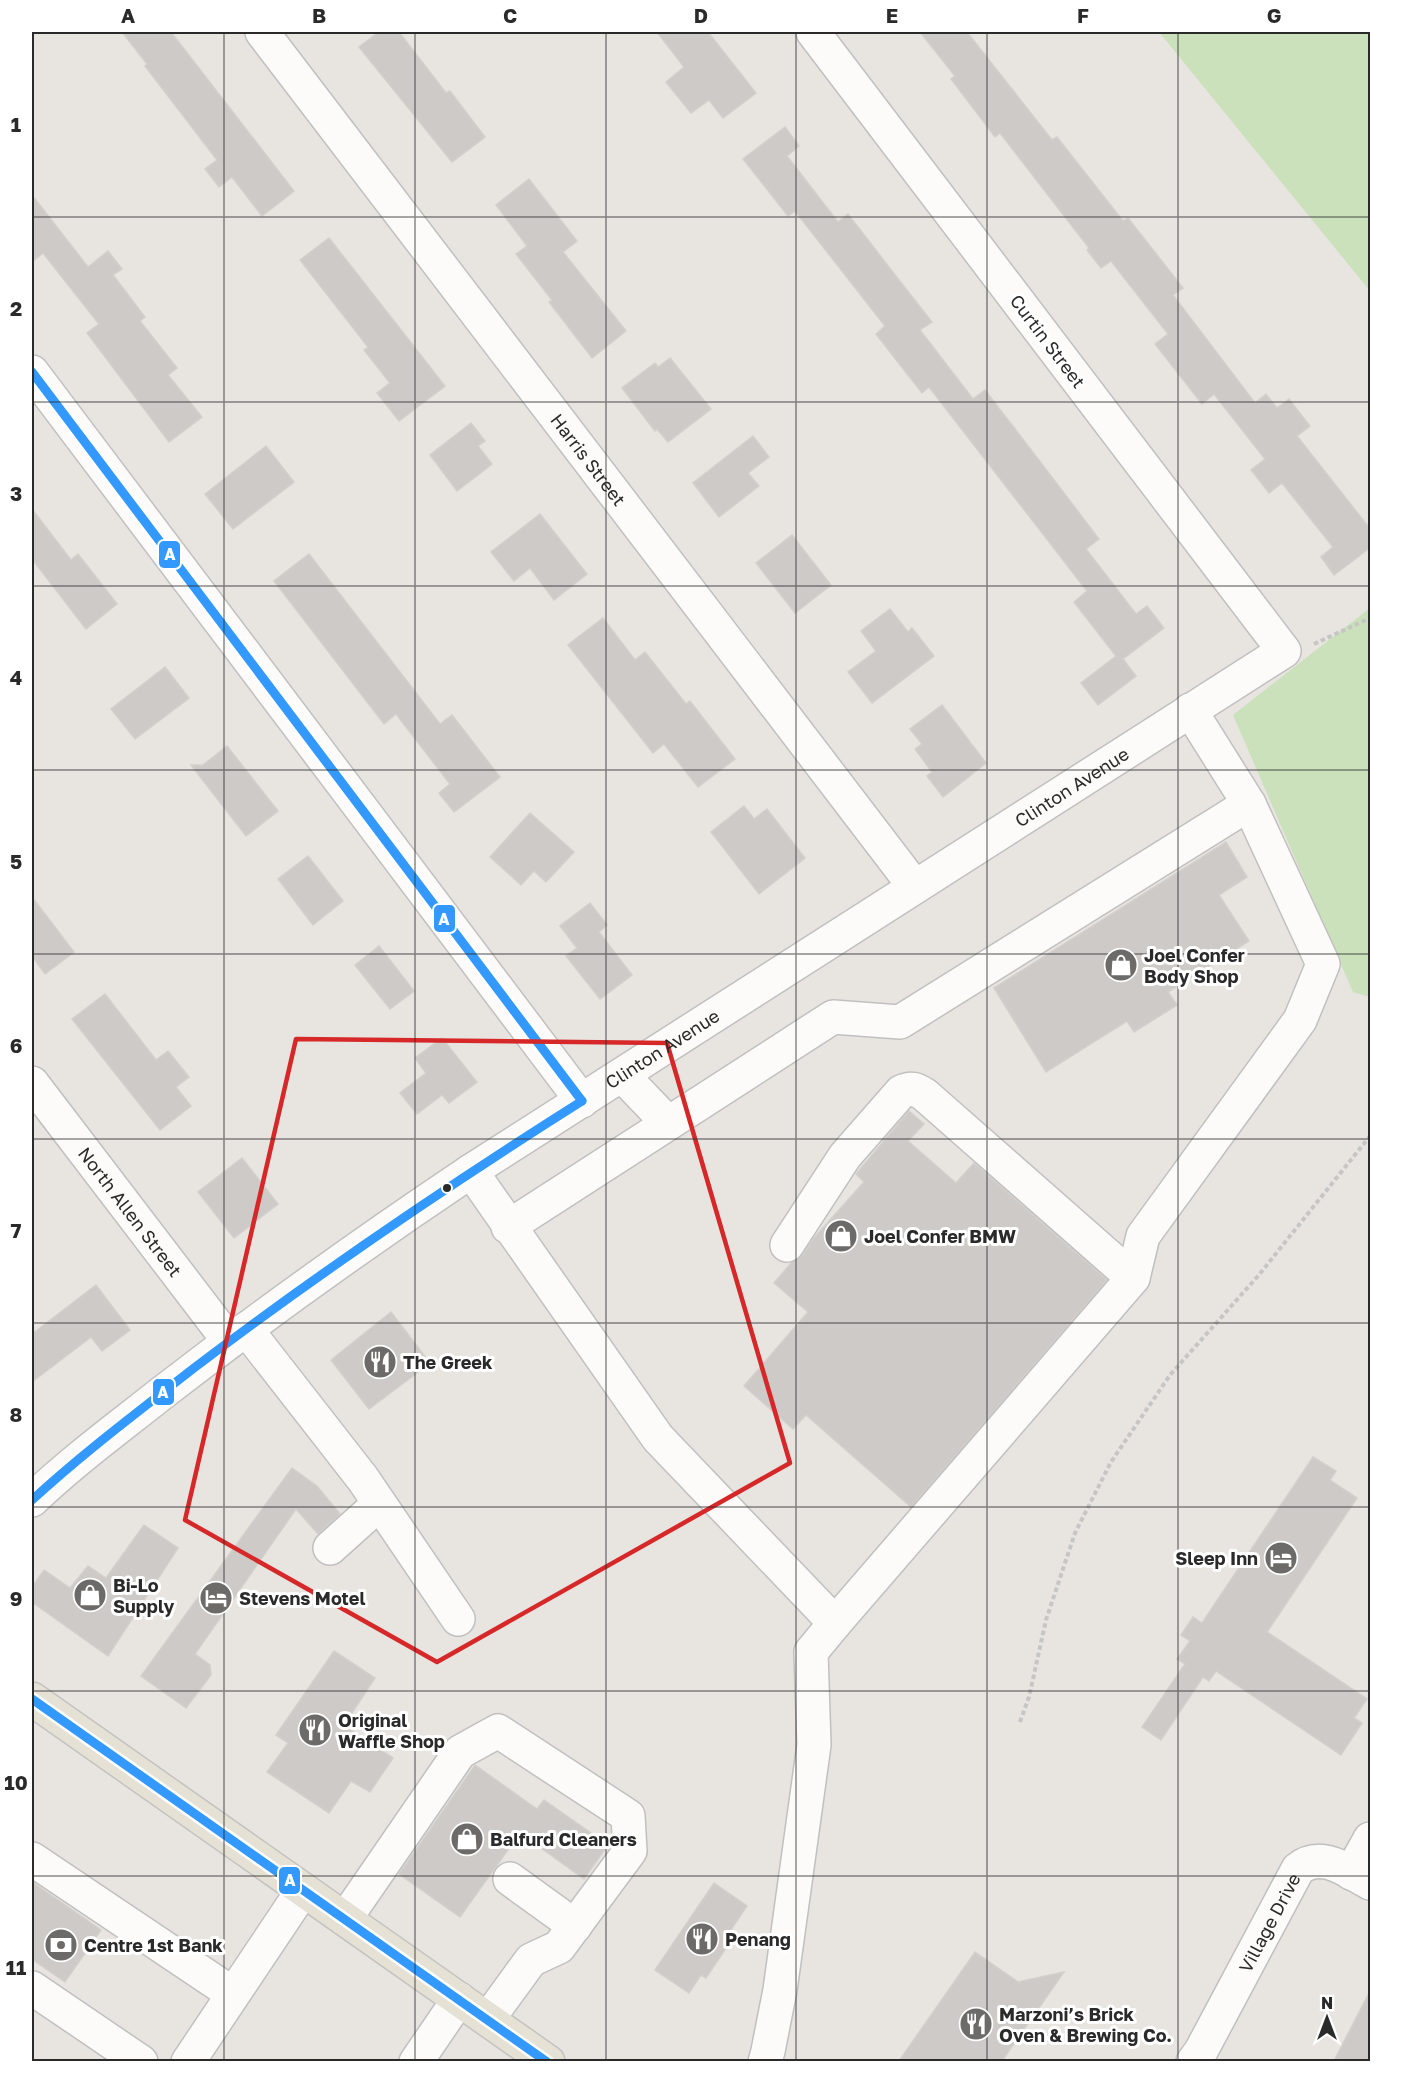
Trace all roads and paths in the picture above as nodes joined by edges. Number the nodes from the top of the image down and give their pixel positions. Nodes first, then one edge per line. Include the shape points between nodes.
1 (262, 32) edge
2 (813, 32) edge
3 (32, 372) edge
4 (1371, 618) edge
5 (1284, 651) junction
6 (1190, 710) junction
7 (1249, 804) junction
8 (915, 887) junction
9 (622, 1076) junction
10 (32, 1083) edge
11 (582, 1101) junction
12 (668, 1123) junction
13 (1371, 1136) edge
14 (471, 1171) junction
15 (508, 1227) junction
16 (787, 1245) dead end
17 (1133, 1278) junction
18 (238, 1335) junction
19 (32, 1500) edge
20 (380, 1504) junction
21 (330, 1548) dead end
22 (458, 1619) dead end
23 (835, 1623) junction
24 (32, 1700) edge
25 (1020, 1722) dead end
26 (1371, 1839) edge
27 (32, 1859) edge
28 (1361, 1878) edge
29 (510, 1879) dead end
30 (303, 1890) junction
31 (345, 1919) junction
32 (575, 1926) junction
33 (32, 1988) edge
34 (233, 1994) junction
35 (459, 1999) junction
36 (488, 2019) junction
37 (141, 2061) edge
38 (188, 2061) edge
39 (416, 2061) edge
40 (548, 2061) edge
41 (765, 2061) edge
42 (1193, 2061) edge

1 - 8 street, Harris Street
2 - 5 street, Curtin Street
3 - 11 street
4 - 5 path via 1303,648
5 - 6 street, Clinton Avenue
6 - 7 street
6 - 8 street, Clinton Avenue
7 - 12 street via 900,1022 833,1017
7 - 17 street via 1323,964 1300,1020 1143,1236
8 - 9 street, Clinton Avenue
9 - 11 street, Clinton Avenue
9 - 12 street
10 - 18 street, North Allen Street
11 - 14 street, Clinton Avenue
12 - 15 street
13 - 25 path via 1258,1276 1170,1375 1111,1462 1075,1533
14 - 15 street
14 - 18 street, Clinton Avenue via 333,1264
15 - 23 street via 658,1438
16 - 17 street via 845,1156 908,1088 925,1095
17 - 23 street
18 - 19 street, Clinton Avenue via 64,1469
18 - 20 street, North Allen Street via 357,1471
20 - 21 street
20 - 22 street, North Allen Street
23 - 41 street via 811,1652 814,1745 780,1990
24 - 30 main road
26 - 28 street, Village Drive
27 - 34 street
28 - 42 street, Village Drive via 1327,1861 1307,1862 1298,1869
29 - 32 street
30 - 31 main road
30 - 34 street
31 - 32 street via 460,1752 498,1731 628,1816 630,1851
31 - 35 main road
32 - 36 street via 559,1947 531,1960
33 - 37 street
34 - 38 street
35 - 36 main road
35 - 39 street
36 - 40 main road

